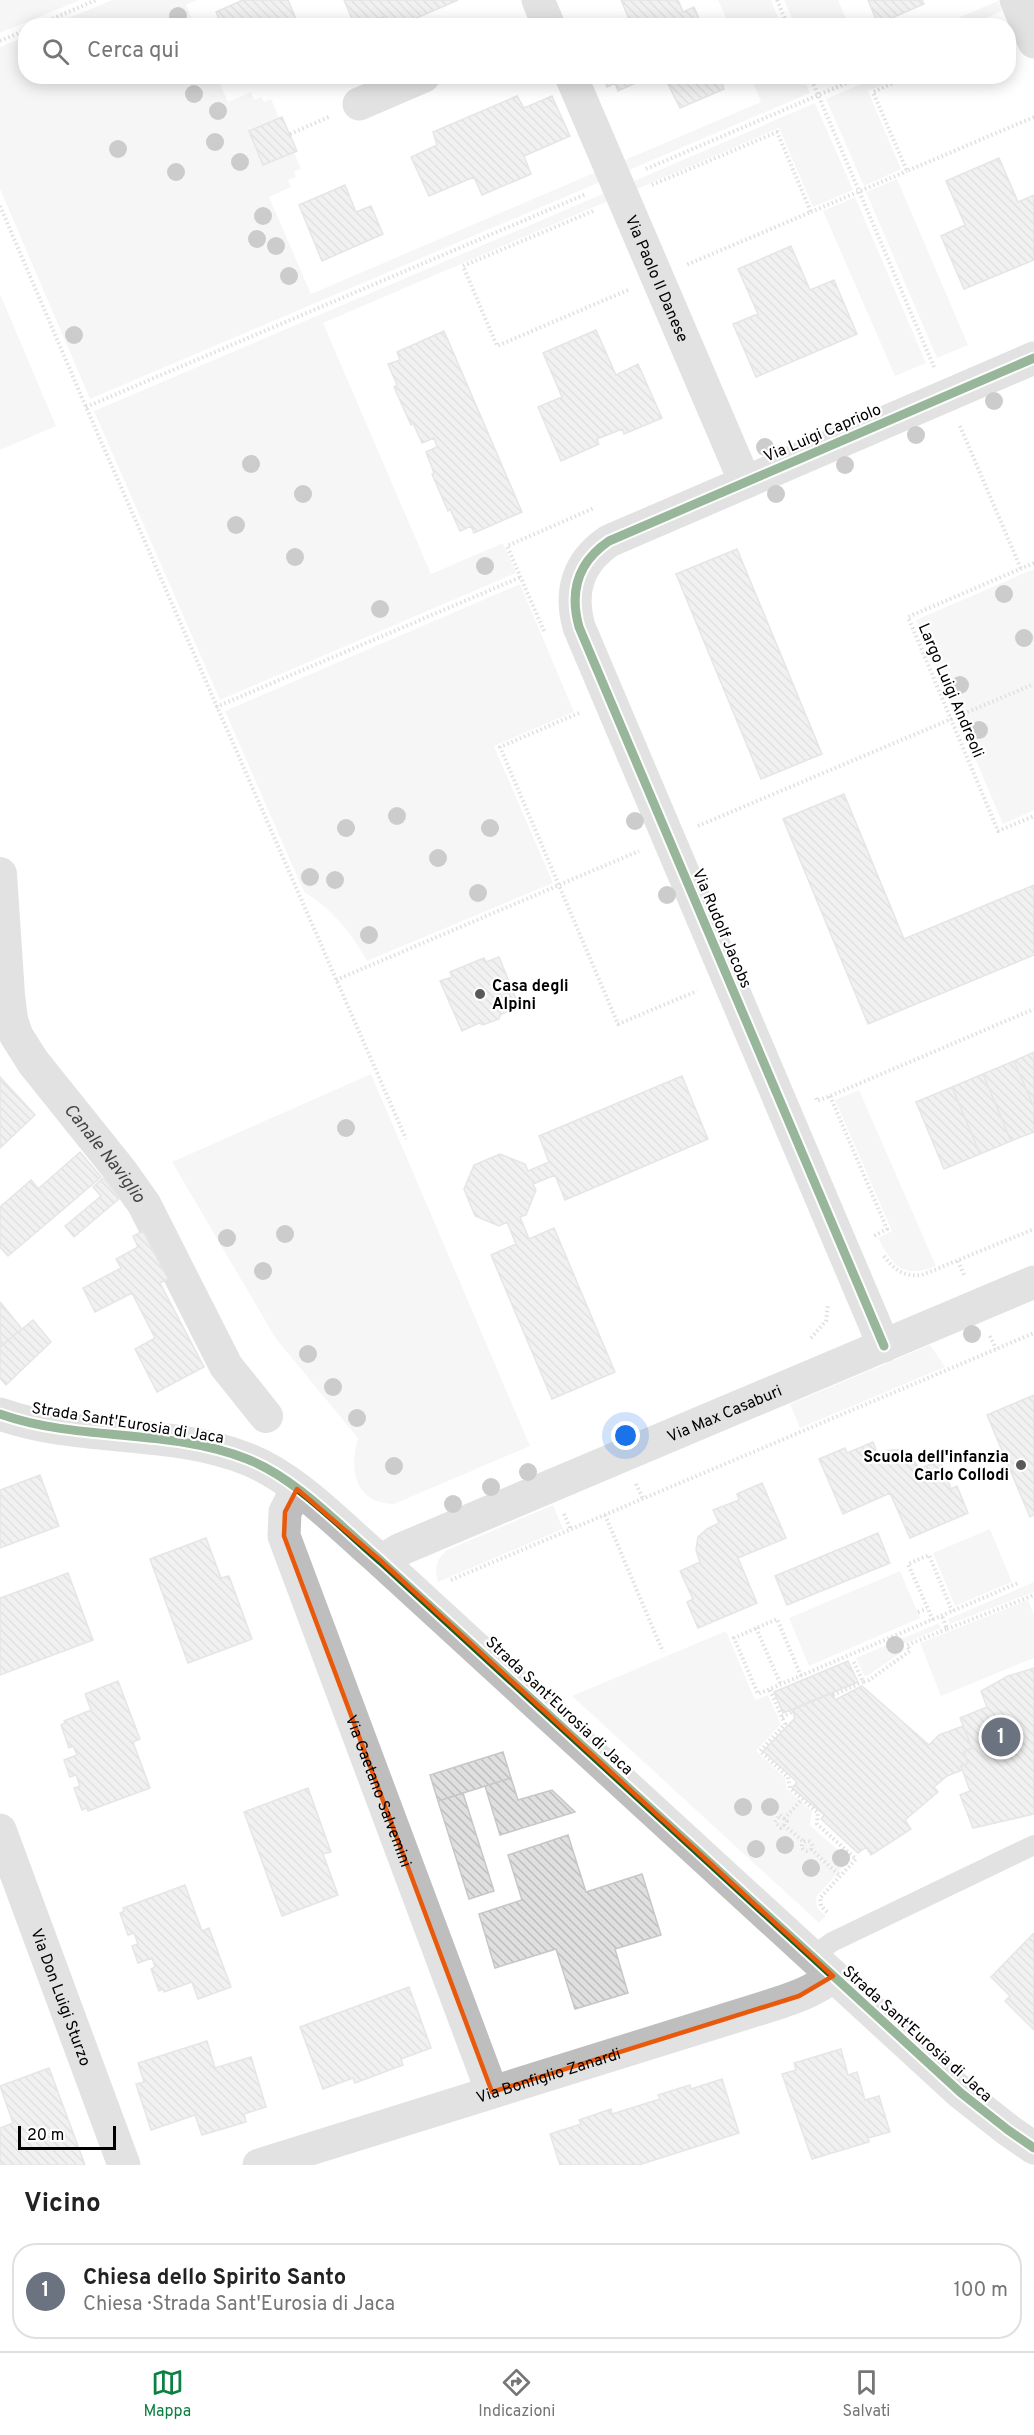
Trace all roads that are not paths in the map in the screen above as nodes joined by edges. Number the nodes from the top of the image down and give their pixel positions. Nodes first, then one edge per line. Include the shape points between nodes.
1 (1016, 0) edge
2 (1034, 42) edge
3 (405, 84) edge
4 (574, 84) edge
5 (359, 104) road end
6 (1034, 358) edge
7 (745, 482) junction
8 (622, 534) joint
9 (1034, 1282) edge
10 (884, 1346) junction
11 (0, 1414) edge
12 (297, 1489) junction
13 (381, 1561) junction
14 (0, 1830) edge
15 (1034, 1845) edge
16 (826, 1958) junction
17 (492, 2092) junction
18 (1034, 2148) edge
19 (124, 2165) edge
20 (259, 2165) edge

1 - 2 street
3 - 5 street
4 - 7 street, Via Paolo Il Danese
6 - 7 street, Via Luigi Capriolo
7 - 8 street, Via Luigi Capriolo
8 - 10 street, Via Rudolf Jacobs via 597,549 579,573 574,600 579,627
9 - 10 street, Via Max Casaburi
10 - 13 street, Via Max Casaburi via 399,1550
11 - 12 street, Strada Sant'Eurosia di Jaca via 44,1425 236,1455 261,1465
12 - 13 street, Strada Sant'Eurosia di Jaca
12 - 17 street, Via Gaetano Salvemini via 285,1512 284,1536
13 - 16 street, Strada Sant'Eurosia di Jaca
14 - 19 street, Via Don Luigi Sturzo
15 - 16 lane
16 - 17 street, Via Bonfiglio Zanardi via 822,1984 799,1996
16 - 18 street, Strada Sant'Eurosia di Jaca via 969,2100
17 - 20 street, Via Bonfiglio Zanardi

